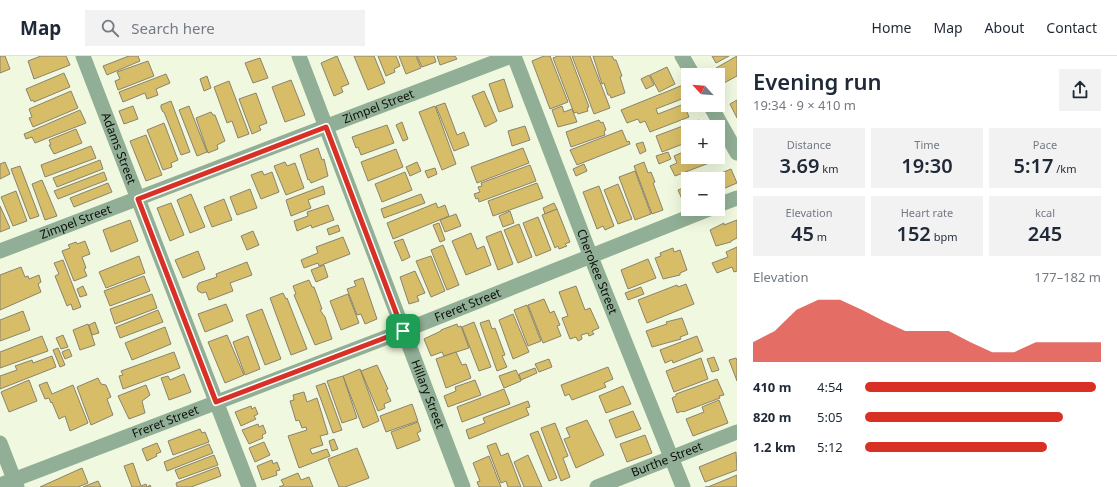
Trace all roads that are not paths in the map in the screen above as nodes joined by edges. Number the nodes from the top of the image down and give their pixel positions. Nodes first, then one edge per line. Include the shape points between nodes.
1 (82, 56) edge
2 (299, 56) edge
3 (512, 56) edge
4 (682, 56) edge
5 (689, 68) edge
6 (714, 112) edge
7 (326, 127) junction
8 (737, 153) edge
9 (737, 198) edge
10 (138, 199) junction
11 (725, 203) edge
12 (692, 216) edge
13 (0, 251) edge
14 (591, 257) junction
15 (403, 331) junction
16 (216, 402) junction
17 (737, 432) edge
18 (0, 443) edge
19 (672, 458) junction
20 (16, 483) edge
21 (0, 484) edge
22 (249, 487) edge
23 (463, 487) edge
24 (597, 487) edge
25 (683, 487) edge

1 - 10 street, Adams Street
2 - 7 street, Hillary Street
3 - 7 street, Zimpel Street
3 - 14 street, Cherokee Street
4 - 5 street
6 - 8 street
7 - 10 street, Zimpel Street
7 - 15 street, Hillary Street
9 - 11 street
10 - 13 street, Zimpel Street
10 - 16 street, Adams Street
12 - 14 street, Freret Street
14 - 15 street, Freret Street
14 - 19 street, Cherokee Street
15 - 16 street, Freret Street
15 - 23 street, Hillary Street
16 - 20 street, Freret Street
16 - 22 street, Adams Street
17 - 19 street, Burthe Street
18 - 20 street
19 - 24 street, Burthe Street
19 - 25 street, Cherokee Street
20 - 21 street, Freret Street

